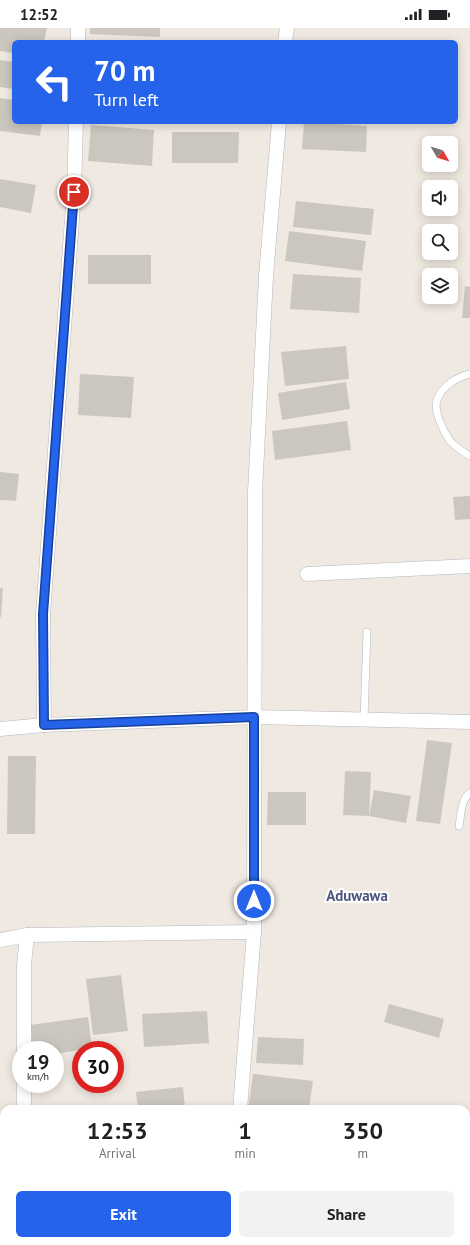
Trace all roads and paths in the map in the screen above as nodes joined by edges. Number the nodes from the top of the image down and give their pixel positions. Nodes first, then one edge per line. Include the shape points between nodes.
1 (78, 28) edge
2 (287, 28) edge
3 (78, 40) edge
4 (285, 40) edge
5 (76, 124) edge
6 (279, 124) edge
7 (470, 374) edge
8 (470, 456) edge
9 (470, 566) edge
10 (307, 574) dead end
11 (367, 632) dead end
12 (254, 717) junction
13 (364, 719) junction
14 (470, 722) edge
15 (44, 725) junction
16 (0, 729) edge
17 (470, 793) edge
18 (459, 826) dead end
19 (254, 932) junction
20 (27, 935) junction
21 (0, 940) edge
22 (24, 1041) edge
23 (24, 1093) edge
24 (24, 1105) edge
25 (240, 1105) edge

1 - 3 street
2 - 4 street
5 - 15 street via 74,200 43,614
6 - 12 street via 266,276 255,492
7 - 8 lane via 459,377 443,389 436,401 438,420 451,442
9 - 10 street
11 - 13 lane
12 - 13 street
12 - 15 street
12 - 19 street
13 - 14 street
15 - 16 street
17 - 18 lane via 464,801
19 - 20 street
19 - 25 street
20 - 21 street
20 - 22 street via 24,965
23 - 24 street

